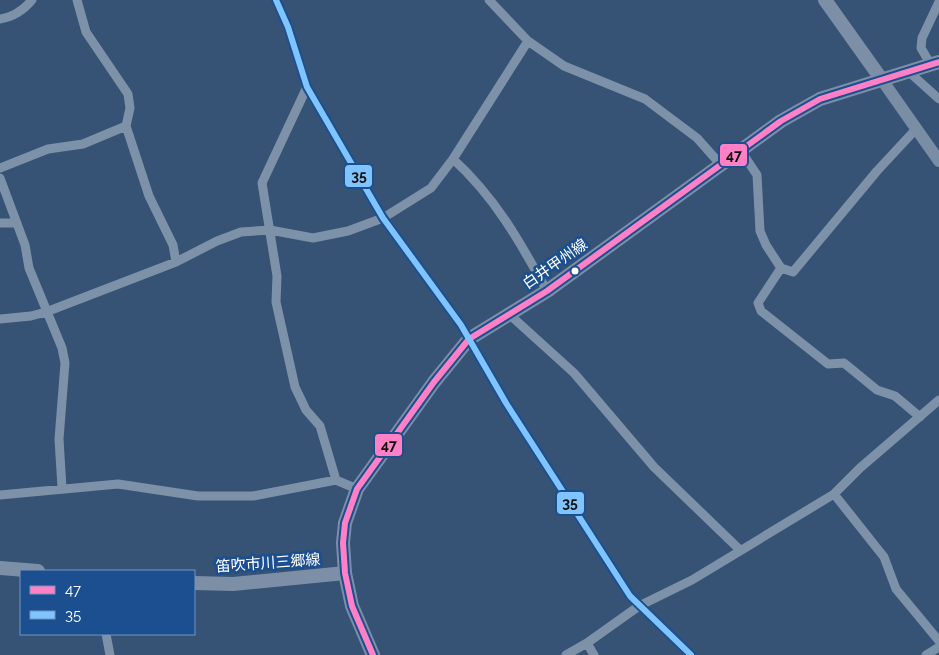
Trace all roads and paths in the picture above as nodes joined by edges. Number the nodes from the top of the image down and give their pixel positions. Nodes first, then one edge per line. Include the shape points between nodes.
1 (32, 0) edge
2 (77, 0) edge
3 (276, 0) edge
4 (489, 0) edge
5 (825, 0) edge
6 (939, 2) edge
7 (0, 19) edge
8 (528, 41) junction
9 (935, 63) edge
10 (910, 72) junction
11 (882, 80) junction
12 (307, 87) junction
13 (939, 98) edge
14 (126, 126) junction
15 (916, 129) junction
16 (742, 151) junction
17 (453, 159) junction
18 (939, 161) edge
19 (721, 165) junction
20 (0, 168) edge
21 (0, 178) edge
22 (383, 218) junction
23 (0, 223) edge
24 (17, 223) junction
25 (270, 230) junction
26 (176, 262) junction
27 (780, 268) junction
28 (547, 291) junction
29 (46, 312) junction
30 (510, 315) junction
31 (0, 319) edge
32 (469, 339) junction
33 (939, 400) edge
34 (920, 417) junction
35 (336, 480) junction
36 (62, 488) junction
37 (357, 489) junction
38 (834, 494) junction
39 (0, 495) edge
40 (740, 550) junction
41 (0, 568) edge
42 (25, 570) edge
43 (345, 573) junction
44 (195, 583) edge
45 (639, 606) junction
46 (106, 635) edge
47 (939, 641) edge
48 (587, 643) junction
49 (939, 647) edge
50 (110, 655) edge
51 (373, 655) edge
52 (566, 655) edge
53 (594, 655) edge
54 (691, 655) edge
55 (926, 655) edge

1 - 7 street via 13,16
2 - 14 street via 86,32 128,94 130,108
3 - 12 street
4 - 8 street
5 - 11 main road
6 - 9 street via 922,38 921,48
8 - 17 street
8 - 19 street via 564,66 645,99 697,138
9 - 10 main road, 白井甲州線
10 - 11 main road, 白井甲州線
10 - 13 street
11 - 15 street
11 - 16 main road, 白井甲州線 via 820,99 781,121
12 - 22 street
12 - 25 street via 262,182
14 - 20 street via 83,144 48,149
14 - 26 street via 149,196 173,245
15 - 18 street
15 - 27 street via 877,171 797,269 793,272
16 - 19 main road, 白井甲州線
16 - 27 street via 757,175 760,231
17 - 22 street via 431,188
17 - 28 street via 476,180 510,226
19 - 28 main road, 白井甲州線
21 - 24 street
22 - 25 street via 348,231 313,238
22 - 32 street
23 - 24 street
24 - 29 street via 29,268
25 - 26 street via 241,232
25 - 35 street via 277,276 276,302 295,387 306,410 320,426
26 - 29 street
27 - 34 street via 758,303 761,311 828,364 844,363 877,390 895,396
28 - 30 main road, 白井甲州線
29 - 31 street
29 - 36 street via 65,363 59,439
30 - 32 main road, 白井甲州線
30 - 40 street via 574,373 654,467
32 - 37 main road, 白井甲州線
32 - 45 street via 545,465
33 - 34 street
34 - 38 street
35 - 36 street via 253,496 198,496 118,484
35 - 37 street
36 - 39 street
37 - 43 main road, 白井甲州線 via 345,524
38 - 40 street
38 - 47 street via 884,557 896,589
40 - 45 street via 692,580
41 - 42 main road
43 - 44 main road, 笛吹市川三郷線 via 233,584
43 - 51 main road, 白井甲州線 via 352,606
45 - 48 street
45 - 54 street
46 - 50 street
48 - 52 street
48 - 53 street
49 - 55 street

